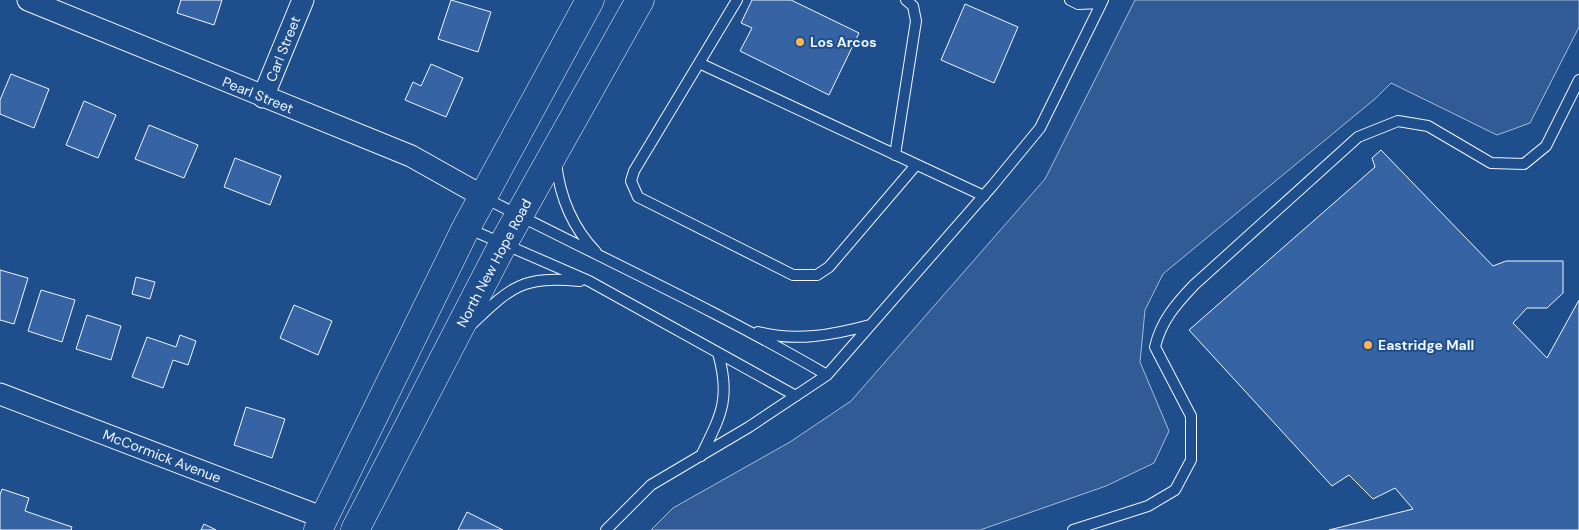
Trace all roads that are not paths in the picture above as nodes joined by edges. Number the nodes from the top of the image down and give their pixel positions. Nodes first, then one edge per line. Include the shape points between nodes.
1 (28, 0) edge
2 (303, 0) edge
3 (590, 0) edge
4 (640, 0) edge
5 (737, 0) edge
6 (906, 0) edge
7 (1070, 0) edge
8 (1102, 2) edge
9 (699, 63) junction
10 (1579, 80) edge
11 (263, 97) junction
12 (554, 152) junction
13 (895, 155) junction
14 (916, 165) junction
15 (984, 196) junction
16 (484, 197) junction
17 (518, 215) junction
18 (466, 228) junction
19 (503, 244) junction
20 (602, 258) junction
21 (589, 282) junction
22 (870, 325) junction
23 (750, 330) junction
24 (451, 344) junction
25 (718, 353) junction
26 (827, 375) junction
27 (0, 394) edge
28 (796, 396) junction
29 (701, 456) junction
30 (321, 524) edge
31 (355, 530) edge
32 (606, 530) edge
33 (1073, 530) edge

1 - 11 street, Pearl Street
2 - 11 street, Carl Street
3 - 16 main road
4 - 12 main road, North New Hope Road
5 - 9 lane
6 - 13 lane via 913,6 916,21
7 - 8 lane via 1078,4
8 - 15 lane via 1040,128
9 - 13 lane
9 - 14 lane via 634,172 632,189 638,197 792,274 817,275 829,267
10 - 33 lane via 1546,146 1524,164 1491,163 1428,126 1398,121 1358,137 1194,285 1173,308 1158,333 1155,347 1191,416 1191,460 1175,490 1148,506
11 - 16 street, Pearl Street via 412,156
12 - 17 main road, North New Hope Road
12 - 20 lane via 563,200 574,225
13 - 14 lane
14 - 15 lane
15 - 22 lane
16 - 17 lane
16 - 18 main road
17 - 19 main road, North New Hope Road
17 - 20 lane
18 - 19 lane
18 - 30 main road
19 - 21 lane
19 - 24 main road, North New Hope Road
20 - 23 lane
21 - 24 lane via 545,278 521,284 501,296
21 - 25 lane
22 - 23 lane via 814,337 789,337
22 - 26 lane
23 - 26 lane
24 - 31 main road, North New Hope Road
25 - 28 lane
25 - 29 lane via 725,392 717,423
26 - 28 lane
27 - 30 street, McCormick Avenue
28 - 29 lane
29 - 32 lane via 651,485

